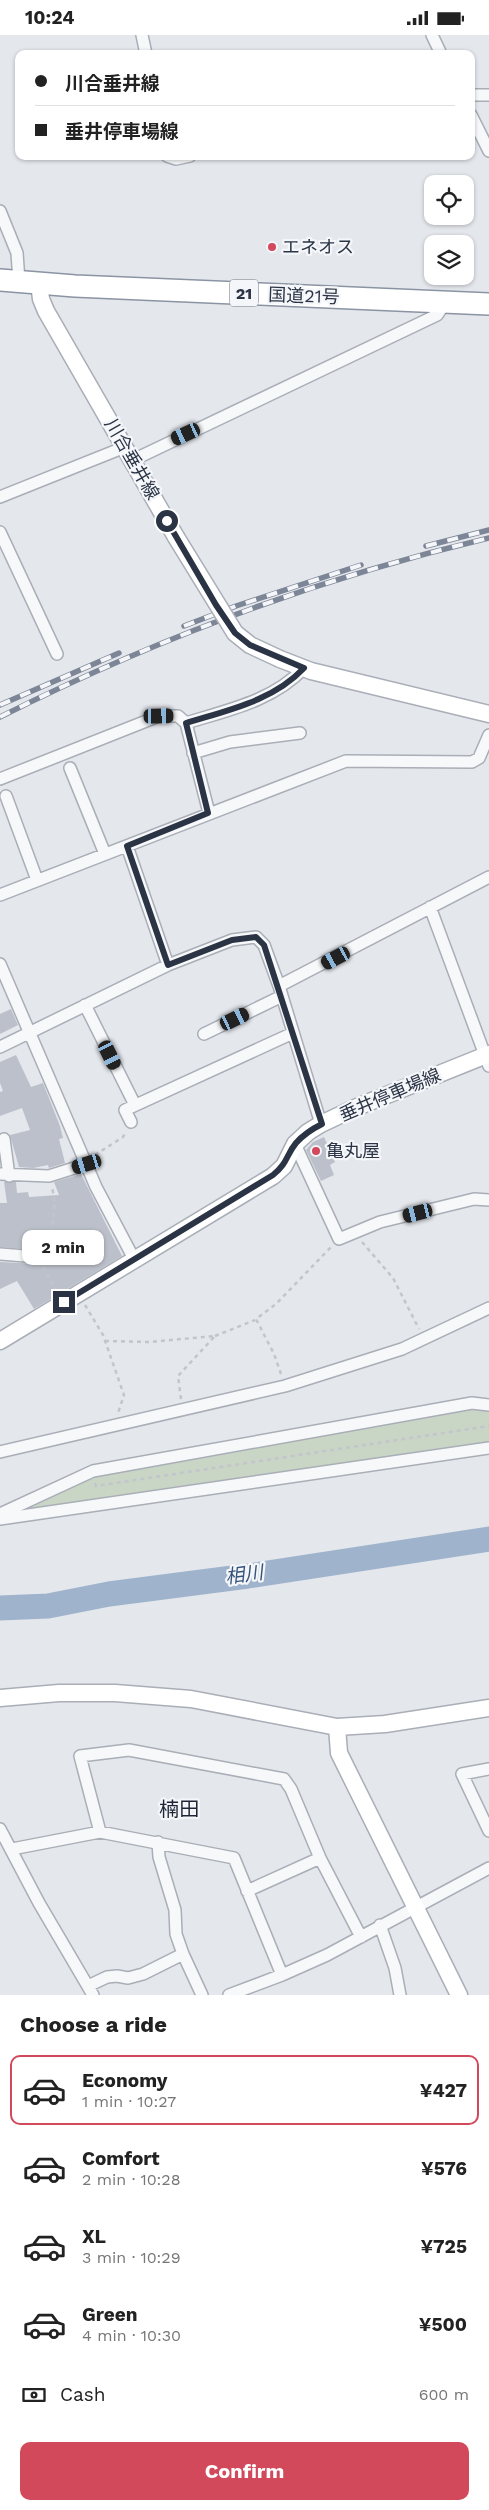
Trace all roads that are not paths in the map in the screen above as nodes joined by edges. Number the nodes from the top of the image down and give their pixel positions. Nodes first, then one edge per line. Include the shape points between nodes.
1 (142, 35) edge
2 (432, 35) edge
3 (145, 50) edge
4 (439, 50) edge
5 (475, 95) edge
6 (489, 95) edge
7 (475, 123) edge
8 (489, 151) edge
9 (0, 211) edge
10 (19, 281) edge
11 (446, 302) junction
12 (489, 304) edge
13 (129, 453) junction
14 (0, 497) edge
15 (0, 532) edge
16 (57, 654) dead end
17 (304, 668) junction
18 (489, 714) edge
19 (186, 723) junction
20 (300, 733) dead end
21 (489, 735) edge
22 (193, 753) junction
23 (70, 768) dead end
24 (0, 779) edge
25 (6, 796) dead end
26 (208, 813) junction
27 (127, 846) junction
28 (105, 854) junction
29 (489, 877) edge
30 (37, 880) junction
31 (0, 895) edge
32 (430, 907) junction
33 (0, 964) edge
34 (168, 965) junction
35 (280, 991) junction
36 (86, 1005) junction
37 (30, 1032) junction
38 (293, 1033) junction
39 (204, 1034) dead end
40 (0, 1047) edge
41 (488, 1058) edge
42 (136, 1105) junction
43 (131, 1122) road end
44 (322, 1124) junction
45 (4, 1139) dead end
46 (295, 1144) junction
47 (86, 1162) junction
48 (4, 1175) edge
49 (489, 1200) edge
50 (0, 1254) edge
51 (38, 1257) road end
52 (134, 1259) junction
53 (489, 1308) edge
54 (0, 1341) edge
55 (489, 1405) edge
56 (489, 1448) edge
57 (0, 1452) edge
58 (0, 1514) edge
59 (0, 1519) edge
60 (0, 1698) edge
61 (489, 1708) edge
62 (337, 1727) junction
63 (489, 1769) edge
64 (0, 1829) edge
65 (489, 1831) edge
66 (100, 1832) junction
67 (158, 1842) junction
68 (12, 1849) junction
69 (320, 1858) junction
70 (489, 1868) edge
71 (247, 1891) junction
72 (415, 1907) junction
73 (380, 1925) junction
74 (361, 1937) junction
75 (183, 1954) junction
76 (282, 1975) junction
77 (90, 1991) edge
78 (202, 1995) edge
79 (229, 1995) edge
80 (400, 1995) edge
81 (459, 1995) edge

1 - 3 street
2 - 4 street
5 - 6 street
7 - 8 street
9 - 10 street via 16,253
10 - 11 highway, 国道21号 / 21
10 - 13 main road, 川合垂井線 via 41,299
11 - 12 highway, 国道21号 / 21
11 - 13 street via 437,315
13 - 14 street
13 - 17 main road, 川合垂井線, bridge via 235,633 250,645
15 - 16 street
17 - 18 main road, 川合垂井線
17 - 19 street via 290,683 258,701
19 - 22 street
19 - 24 street via 178,715 159,716
20 - 22 street via 230,742
21 - 26 street via 479,758 472,762 346,761
22 - 26 street
23 - 28 street
25 - 30 street
26 - 27 street
27 - 28 street
27 - 34 street
28 - 30 street
29 - 32 street
30 - 31 street
32 - 35 street
32 - 41 street
33 - 37 street
34 - 35 street via 232,940 256,937 264,945
34 - 36 street
35 - 38 street
35 - 39 street
36 - 37 street
36 - 42 street
37 - 40 street
37 - 47 street
38 - 42 street
38 - 44 street
41 - 44 main road, 垂井停車場線
42 - 43 street via 125,1110
44 - 46 main road, 垂井停車場線
45 - 48 street
46 - 49 street via 339,1239 380,1222 474,1199
46 - 52 main road, 垂井停車場線 via 284,1166 273,1175
47 - 48 street via 49,1176
47 - 52 street
50 - 51 street
52 - 54 main road, 垂井停車場線
53 - 57 street via 402,1349 285,1386
55 - 58 street via 472,1403 93,1471
56 - 59 street
60 - 62 main road via 115,1693 191,1699
61 - 62 main road via 385,1724
62 - 72 main road via 339,1753
63 - 65 street via 462,1774
64 - 68 street
66 - 67 street
66 - 68 street
66 - 69 street via 80,1756 129,1751 284,1779
67 - 71 street via 234,1858
67 - 75 street
68 - 77 street
69 - 71 street
69 - 74 street
70 - 72 street
71 - 76 street
72 - 73 street
72 - 81 main road
73 - 74 street
73 - 80 street via 395,1968
74 - 76 street
75 - 77 street via 143,1974 128,1978 107,1977
75 - 78 street
76 - 79 street

